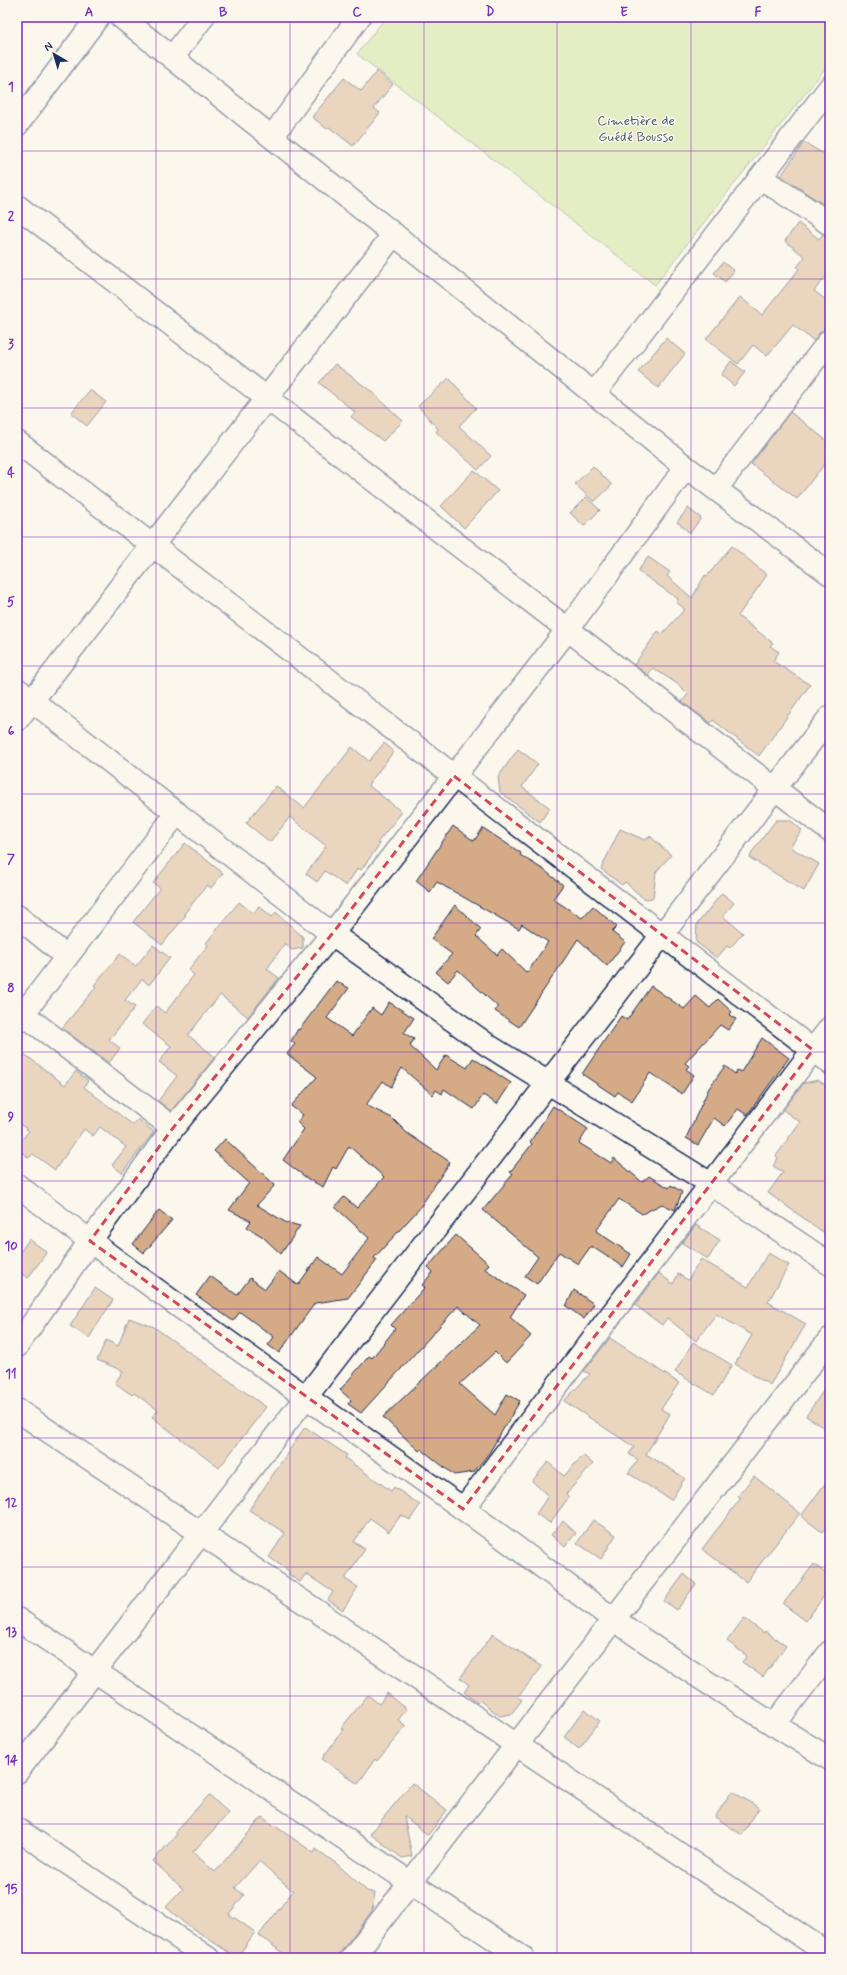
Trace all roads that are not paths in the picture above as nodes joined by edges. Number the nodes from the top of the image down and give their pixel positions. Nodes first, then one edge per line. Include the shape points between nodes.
1 (98, 17) edge
2 (121, 17) edge
3 (203, 17) edge
4 (359, 17) edge
5 (172, 58) junction
6 (830, 87) edge
7 (17, 124) edge
8 (272, 137) junction
9 (761, 178) junction
10 (17, 206) edge
11 (830, 224) edge
12 (394, 234) junction
13 (830, 340) edge
14 (594, 394) junction
15 (267, 398) junction
16 (17, 442) edge
17 (686, 467) junction
18 (716, 489) junction
19 (153, 546) junction
20 (830, 574) edge
21 (568, 629) junction
22 (25, 695) edge
23 (830, 717) edge
24 (17, 720) edge
25 (454, 776) junction
26 (775, 788) junction
27 (177, 813) junction
28 (830, 831) edge
29 (17, 916) edge
30 (332, 934) junction
31 (662, 935) junction
32 (67, 957) junction
33 (20, 1018) edge
34 (830, 1028) edge
35 (813, 1050) junction
36 (830, 1064) edge
37 (548, 1083) junction
38 (174, 1128) junction
39 (711, 1184) junction
40 (17, 1185) edge
41 (90, 1241) junction
42 (830, 1264) edge
43 (830, 1339) edge
44 (17, 1346) edge
45 (305, 1398) junction
46 (17, 1410) edge
47 (463, 1509) junction
48 (201, 1533) junction
49 (17, 1619) edge
50 (614, 1619) junction
51 (830, 1652) edge
52 (95, 1671) junction
53 (774, 1725) junction
54 (516, 1744) junction
55 (830, 1759) edge
56 (17, 1772) edge
57 (17, 1829) edge
58 (410, 1882) junction
59 (830, 1955) edge
60 (208, 1958) edge
61 (352, 1958) edge
62 (523, 1958) edge

1 - 7 street
2 - 5 street
3 - 5 street
4 - 8 street
5 - 8 street
6 - 9 street
8 - 12 street
9 - 11 street
9 - 14 street
10 - 15 street
12 - 14 street
12 - 15 street
13 - 18 street
14 - 17 street
15 - 19 street
15 - 21 street
16 - 19 street
17 - 18 street
17 - 21 street
18 - 20 street
19 - 22 street
19 - 25 street
21 - 25 street
21 - 26 street
22 - 24 street
22 - 27 street
23 - 26 street
25 - 30 street
25 - 31 street
26 - 28 street
26 - 31 street
27 - 30 street
27 - 32 street
29 - 32 street
30 - 37 street via 489,1046
30 - 38 street
31 - 35 street
31 - 37 street
32 - 33 street
33 - 38 street
34 - 35 street
35 - 36 street
35 - 39 street
37 - 39 street
37 - 45 street
38 - 41 street
39 - 42 street
39 - 47 street
40 - 41 street
41 - 44 street
41 - 45 street
43 - 50 street
45 - 47 street
45 - 48 street
46 - 48 street
47 - 50 street
48 - 52 street
48 - 54 street
49 - 52 street
50 - 53 street
50 - 54 street
51 - 53 street
52 - 56 street
52 - 58 street
53 - 55 street
54 - 58 street
54 - 59 street
57 - 60 street
58 - 61 street
58 - 62 street

